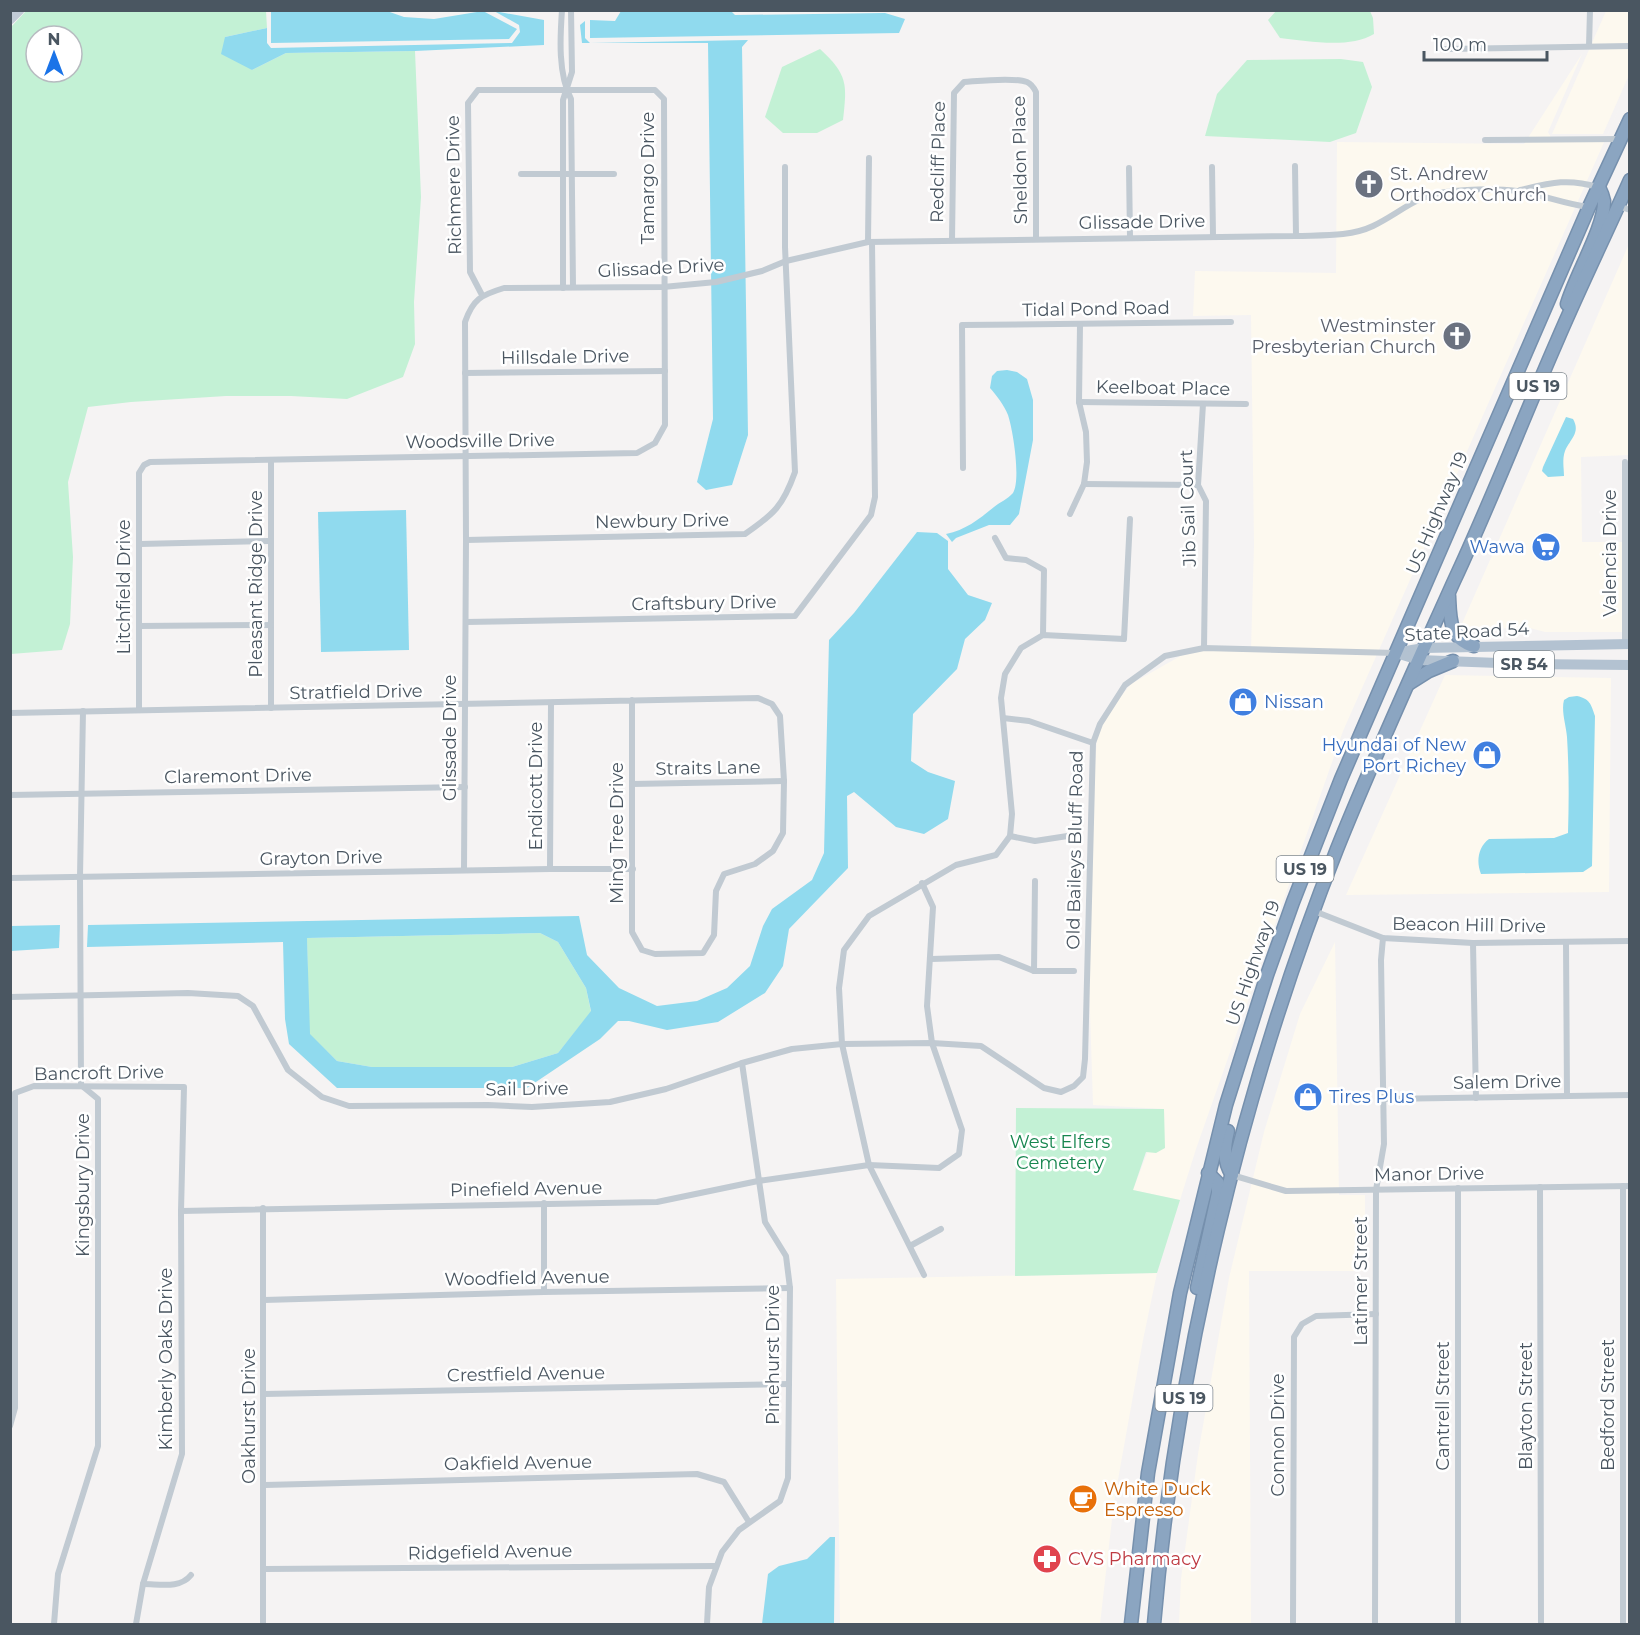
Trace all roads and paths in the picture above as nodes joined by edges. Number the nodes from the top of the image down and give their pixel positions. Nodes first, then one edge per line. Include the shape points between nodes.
1 (20, 10) edge
2 (562, 10) edge
3 (571, 10) edge
4 (1590, 10) edge
5 (10, 20) edge
6 (1589, 46) junction
7 (1629, 46) edge
8 (1445, 49) dead end
9 (993, 80) joint
10 (566, 89) junction
11 (1629, 119) edge
12 (1621, 139) junction
13 (1485, 140) dead end
14 (869, 158) dead end
15 (1295, 166) dead end
16 (785, 167) dead end
17 (1212, 167) dead end
18 (1129, 168) dead end
19 (572, 173) junction
20 (521, 174) dead end
21 (563, 174) junction
22 (614, 174) dead end
23 (1629, 180) edge
24 (1599, 187) junction
25 (1516, 191) junction
26 (1589, 207) junction
27 (1624, 208) edge
28 (563, 228) junction
29 (572, 228) junction
30 (1213, 236) junction
31 (1296, 236) junction
32 (1130, 237) junction
33 (1036, 239) junction
34 (952, 240) junction
35 (870, 242) junction
36 (563, 257) junction
37 (573, 257) junction
38 (786, 261) junction
39 (663, 287) junction
40 (563, 288) junction
41 (573, 288) junction
42 (482, 295) junction
43 (1231, 322) dead end
44 (1080, 325) junction
45 (1557, 340) junction
46 (665, 370) junction
47 (465, 373) junction
48 (1079, 402) junction
49 (1203, 404) junction
50 (1246, 404) dead end
51 (465, 457) junction
52 (271, 460) junction
53 (1625, 462) dead end
54 (144, 465) joint
55 (963, 468) dead end
56 (1084, 484) junction
57 (1198, 485) junction
58 (1070, 514) dead end
59 (1130, 519) dead end
60 (995, 538) dead end
61 (466, 540) junction
62 (270, 541) junction
63 (140, 544) junction
64 (1449, 593) junction
65 (466, 622) junction
66 (271, 625) junction
67 (139, 626) junction
68 (1043, 635) junction
69 (1627, 644) edge
70 (1474, 646) junction
71 (1204, 648) junction
72 (1424, 648) junction
73 (1396, 653) junction
74 (1419, 660) junction
75 (1453, 661) junction
76 (1629, 664) edge
77 (1407, 686) junction
78 (632, 700) junction
79 (551, 703) junction
80 (465, 704) junction
81 (271, 708) junction
82 (139, 710) junction
83 (83, 711) junction
84 (10, 713) edge
85 (1003, 718) junction
86 (1093, 742) junction
87 (783, 781) junction
88 (632, 784) junction
89 (465, 787) junction
90 (82, 793) junction
91 (10, 795) edge
92 (1074, 835) dead end
93 (1010, 836) junction
94 (550, 869) junction
95 (633, 869) junction
96 (464, 870) junction
97 (80, 877) junction
98 (10, 878) edge
99 (1035, 881) dead end
100 (922, 883) junction
101 (1314, 911) junction
102 (1383, 939) junction
103 (1629, 941) edge
104 (1566, 942) junction
105 (1473, 943) junction
106 (931, 959) junction
107 (1034, 971) junction
108 (1074, 971) dead end
109 (10, 997) edge
110 (80, 997) junction
111 (932, 1043) junction
112 (842, 1044) junction
113 (1242, 1053) junction
114 (742, 1063) junction
115 (81, 1085) junction
116 (1074, 1086) joint
117 (184, 1087) joint
118 (1629, 1095) edge
119 (1567, 1096) junction
120 (1476, 1098) junction
121 (1384, 1100) junction
122 (869, 1165) junction
123 (1208, 1173) junction
124 (1232, 1176) junction
125 (758, 1180) junction
126 (1540, 1186) junction
127 (1626, 1186) edge
128 (1458, 1188) junction
129 (1376, 1190) junction
130 (544, 1203) junction
131 (263, 1208) junction
132 (181, 1211) junction
133 (12, 1213) edge
134 (941, 1229) dead end
135 (910, 1246) junction
136 (924, 1275) dead end
137 (790, 1288) junction
138 (544, 1292) junction
139 (264, 1300) junction
140 (1376, 1314) junction
141 (1199, 1315) junction
142 (789, 1383) junction
143 (264, 1394) junction
144 (10, 1426) edge
145 (265, 1485) junction
146 (749, 1522) junction
147 (715, 1566) junction
148 (265, 1569) junction
149 (192, 1575) dead end
150 (143, 1584) junction
151 (54, 1624) edge
152 (136, 1624) edge
153 (263, 1624) edge
154 (707, 1624) edge
155 (1131, 1624) edge
156 (1154, 1624) edge
157 (1293, 1624) edge
158 (1375, 1624) edge
159 (1458, 1624) edge
160 (1541, 1624) edge
161 (1623, 1624) edge

1 - 5 street
2 - 10 street via 562,71
3 - 10 street via 572,72
4 - 6 street
6 - 7 street
6 - 8 street
9 - 33 street, Sheldon Place via 1026,81 1036,92
9 - 34 street, Redcliff Place via 963,82 954,93
10 - 19 street via 571,99
10 - 21 street via 562,100
10 - 39 street, Tamargo Drive via 655,90 664,99
10 - 42 street, Richmere Drive via 478,90 468,103 470,272
11 - 12 highway, US Highway 19 / US 19
12 - 13 street
12 - 24 highway, US Highway 19 / US 19
14 - 35 street
15 - 31 street
16 - 38 street, Newbury Drive
17 - 30 street
18 - 32 street
19 - 21 street
19 - 22 street
19 - 29 street
20 - 21 street
21 - 28 street
23 - 27 highway, US 19
24 - 25 street, Glissade Drive via 1577,181 1551,182
24 - 26 highway, US Highway 19 / US 19
24 - 45 highway via 1604,199 1602,219 1572,287
25 - 26 street, Glissade Drive
25 - 31 street, Glissade Drive via 1438,193 1360,231
26 - 73 highway, US Highway 19 / US 19
27 - 45 highway, US 19
28 - 29 street
28 - 36 street
29 - 37 street
30 - 31 street, Glissade Drive
30 - 32 street, Glissade Drive
32 - 33 street, Glissade Drive
33 - 34 street, Glissade Drive
34 - 35 street, Glissade Drive
35 - 38 street, Glissade Drive
35 - 65 street, Craftsbury Drive via 875,497 872,515 795,616
36 - 37 street
36 - 40 street
37 - 41 street
38 - 39 street, Glissade Drive via 739,278
38 - 61 street, Newbury Drive via 795,472 786,496 767,519 745,534
39 - 41 street, Glissade Drive
39 - 46 street, Woodsville Drive
40 - 41 street, Glissade Drive
40 - 42 street, Glissade Drive via 504,288
42 - 47 street, Glissade Drive via 470,307 465,322
43 - 44 street, Tidal Pond Road
44 - 48 street
44 - 55 street, Tidal Pond Road via 962,325
45 - 64 highway, US 19
46 - 47 street, Hillsdale Drive
46 - 51 street, Woodsville Drive via 665,426 655,443 637,453
47 - 51 street, Glissade Drive
48 - 49 street, Keelboat Place
48 - 56 street via 1086,432
49 - 50 street, Keelboat Place
49 - 57 street, Jib Sail Court
51 - 52 street, Woodsville Drive
51 - 61 street, Glissade Drive
52 - 54 street, Woodsville Drive
52 - 62 street, Pleasant Ridge Drive
53 - 69 street, Valencia Drive
54 - 63 street, Litchfield Drive via 139,472
56 - 57 street
56 - 58 street
57 - 71 street, Jib Sail Court via 1206,501
59 - 68 street via 1124,639
60 - 68 street via 1006,558 1026,560 1044,570
61 - 65 street, Glissade Drive
62 - 63 street
62 - 66 street, Pleasant Ridge Drive
63 - 67 street, Litchfield Drive
64 - 70 highway via 1452,627 1462,641
64 - 72 highway, US 19
65 - 80 street, Glissade Drive
66 - 67 street
66 - 81 street, Pleasant Ridge Drive
67 - 82 street, Litchfield Drive
68 - 85 street via 1021,648 1005,674
69 - 70 main road, State Road 54 / SR 54
70 - 72 main road, State Road 54 / SR 54
71 - 73 street, Old Baileys Bluff Road
71 - 86 street, Old Baileys Bluff Road via 1165,656 1125,686
72 - 73 main road, State Road 54 / SR 54
72 - 74 highway, US 19
73 - 74 main road, State Road 54 / SR 54
73 - 113 highway, US Highway 19 / US 19 via 1293,899
74 - 75 main road, State Road 54 / SR 54
74 - 77 highway, US 19
75 - 76 main road, State Road 54 / SR 54
75 - 77 highway
77 - 101 highway, US 19
78 - 79 street, Stratfield Drive
78 - 87 street, Stratfield Drive via 758,698 772,704 780,716
78 - 88 street, Ming Tree Drive
79 - 80 street, Stratfield Drive
79 - 94 street, Endicott Drive
80 - 81 street, Stratfield Drive
80 - 89 street, Glissade Drive
81 - 82 street, Stratfield Drive
82 - 83 street, Stratfield Drive
83 - 84 street, Stratfield Drive
83 - 90 street
85 - 86 street
85 - 93 street via 1012,814
86 - 116 street, Old Baileys Bluff Road via 1085,1059 1083,1077
87 - 88 street, Straits Lane
87 - 95 street, Ming Tree Drive via 783,833 773,850 755,864 724,874 716,891 714,936 703,952 655,954 642,950 632,932
88 - 95 street, Ming Tree Drive
89 - 90 street, Claremont Drive
89 - 96 street, Glissade Drive
90 - 91 street, Claremont Drive
90 - 97 street
92 - 93 street via 1035,841
93 - 100 street via 996,855 956,865
94 - 95 street, Grayton Drive
94 - 96 street, Grayton Drive
96 - 97 street, Grayton Drive
97 - 98 street, Grayton Drive
97 - 110 street
99 - 107 street
100 - 106 street, Pinefield Avenue via 933,907
100 - 112 street via 869,916 844,950 839,988
101 - 102 street, Beacon Hill Drive
101 - 124 highway, US 19 via 1270,1042
102 - 105 street, Beacon Hill Drive
102 - 121 street, Latimer Street
103 - 104 street, Beacon Hill Drive
104 - 105 street, Beacon Hill Drive
104 - 119 street
105 - 120 street
106 - 107 street via 999,957
106 - 111 street, Pinefield Avenue via 927,1006
107 - 108 street
109 - 110 street, Sail Drive
110 - 114 street, Sail Drive via 188,993 238,996 253,1006 288,1070 322,1097 349,1106 532,1107 610,1102 666,1089
110 - 115 street
111 - 112 street, Sail Drive
111 - 116 street, Sail Drive via 981,1046 1044,1088 1061,1092
111 - 122 street, Pinefield Avenue via 962,1130 959,1154 939,1168
112 - 114 street, Sail Drive via 792,1049
112 - 122 street
113 - 123 highway, US Highway 19 / US 19
113 - 124 highway via 1238,1089 1224,1144
114 - 125 street, Pinehurst Drive
115 - 117 street, Bancroft Drive
115 - 133 street, Bancroft Drive via 34,1086 15,1093
115 - 151 street, Kingsbury Drive via 98,1099 98,1446 58,1574
117 - 132 street, Kimberly Oaks Drive
118 - 119 street, Salem Drive
119 - 120 street, Salem Drive
120 - 121 street, Salem Drive
121 - 129 street, Latimer Street via 1384,1144
122 - 125 street, Pinefield Avenue
122 - 135 street
123 - 141 highway via 1218,1183 1218,1193 1195,1302
123 - 155 highway, US Highway 19 / US 19 via 1158,1412
124 - 129 street, Manor Drive via 1287,1191
124 - 141 highway, US 19
125 - 130 street, Pinefield Avenue via 657,1202
125 - 137 street, Pinehurst Drive via 765,1222 786,1256
126 - 127 street, Manor Drive
126 - 128 street, Manor Drive
126 - 160 street, Blayton Street
127 - 161 street, Bedford Street
128 - 129 street, Manor Drive
128 - 159 street, Cantrell Street
129 - 140 street, Latimer Street
130 - 131 street, Pinefield Avenue
130 - 138 street
131 - 132 street, Pinefield Avenue
131 - 139 street, Oakhurst Drive
132 - 150 street, Kimberly Oaks Drive via 182,1454
133 - 144 street via 15,1408
134 - 135 street
135 - 136 street
137 - 138 street, Woodfield Avenue
137 - 142 street, Pinehurst Drive
138 - 139 street, Woodfield Avenue
139 - 143 street, Oakhurst Drive
140 - 157 street, Connon Drive via 1316,1316 1302,1324 1294,1337
140 - 158 street, Latimer Street
141 - 156 highway, US 19 via 1173,1465
142 - 143 street, Crestfield Avenue
142 - 146 street, Pinehurst Drive via 788,1478 780,1501
143 - 145 street, Oakhurst Drive
145 - 146 street, Oakfield Avenue via 698,1474 724,1482
145 - 148 street, Oakhurst Drive
146 - 147 street, Pinehurst Drive via 726,1545
147 - 148 street, Ridgefield Avenue
147 - 154 street, Pinehurst Drive via 707,1598
148 - 153 street, Oakhurst Drive
149 - 150 street via 176,1585
150 - 152 street, Kimberly Oaks Drive

